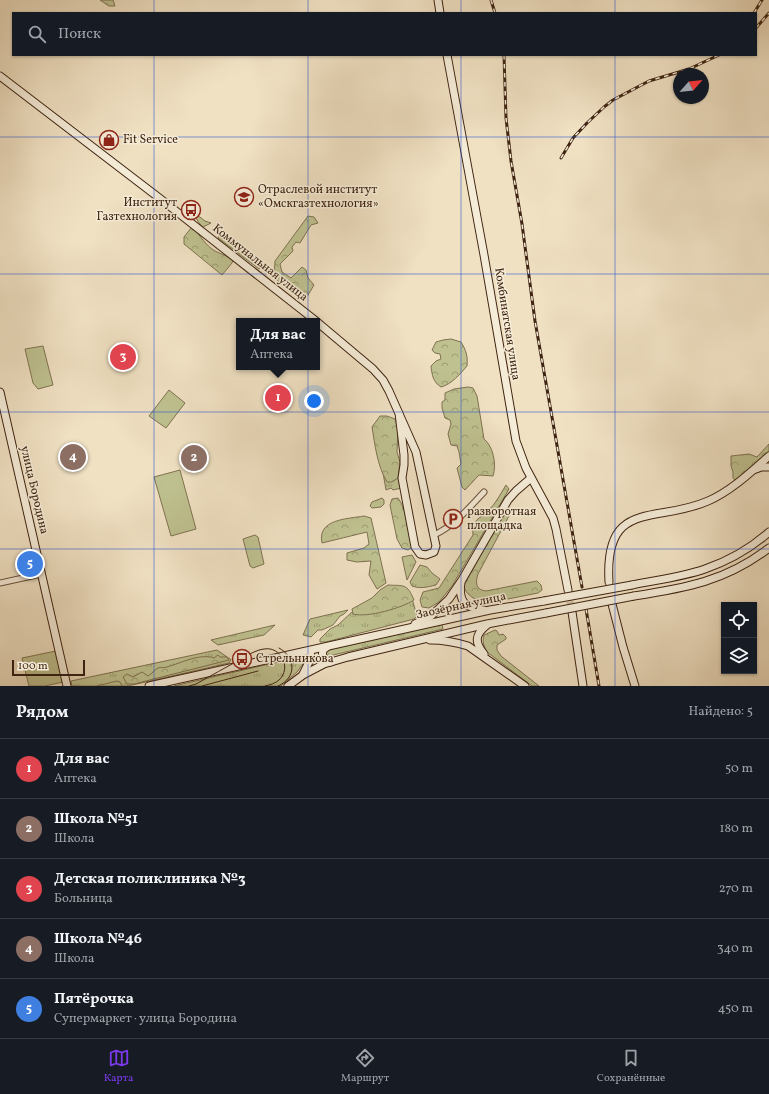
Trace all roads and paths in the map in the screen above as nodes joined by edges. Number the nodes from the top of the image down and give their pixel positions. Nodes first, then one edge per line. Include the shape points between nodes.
1 (438, 0) edge
2 (440, 12) edge
3 (447, 56) edge
4 (0, 76) edge
5 (312, 318) edge
6 (320, 324) edge
7 (0, 392) edge
8 (398, 413) junction
9 (767, 457) edge
10 (769, 467) edge
11 (754, 469) junction
12 (531, 478) junction
13 (484, 492) dead end
14 (769, 532) edge
15 (434, 535) junction
16 (769, 548) edge
17 (41, 574) junction
18 (462, 580) junction
19 (608, 582) dead end
20 (0, 583) edge
21 (568, 590) tunnel mouth
22 (612, 604) dead end
23 (490, 610) junction
24 (572, 612) tunnel mouth
25 (487, 624) junction
26 (404, 629) junction
27 (415, 640) junction
28 (327, 647) junction
29 (310, 651) junction
30 (488, 659) junction
31 (331, 662) junction
32 (303, 675) junction
33 (67, 686) edge
34 (149, 686) edge
35 (288, 686) edge
36 (525, 686) edge
37 (583, 686) edge
38 (635, 686) edge

1 - 2 main road
3 - 12 main road, Комбинатская улица via 516,441
4 - 5 main road, Коммунальная улица
6 - 8 main road, Коммунальная улица via 378,374 389,390
7 - 17 main road, улица Бородина
8 - 15 main road, Коммунальная улица via 416,452
8 - 15 main road, Коммунальная улица via 404,460 402,478 415,547 420,554 434,552
9 - 11 main road
10 - 11 main road
11 - 19 main road via 721,495 707,502 645,516 624,525 616,535 609,554
12 - 18 main road via 508,500
12 - 21 main road, Комбинатская улица via 553,518
13 - 15 street via 456,521
14 - 23 main road, Заозёрная улица, bridge via 743,551 690,573
16 - 25 main road, Заозёрная улица, bridge via 728,572 693,585
17 - 20 street
17 - 33 main road, улица Бородина
18 - 23 main road via 462,601 473,608
18 - 26 main road via 439,610
22 - 38 main road
23 - 26 main road, Заозёрная улица
24 - 37 main road
25 - 27 main road, Заозёрная улица
25 - 30 main road via 479,632 477,642
26 - 28 main road, Заозёрная улица
27 - 30 main road via 457,642
27 - 31 main road, Заозёрная улица
28 - 29 main road, Заозёрная улица
28 - 31 main road via 323,650 323,658
29 - 32 main road via 311,658
29 - 34 main road, Заозёрная улица
30 - 36 main road
31 - 32 main road, Заозёрная улица
32 - 35 main road, Заозёрная улица

